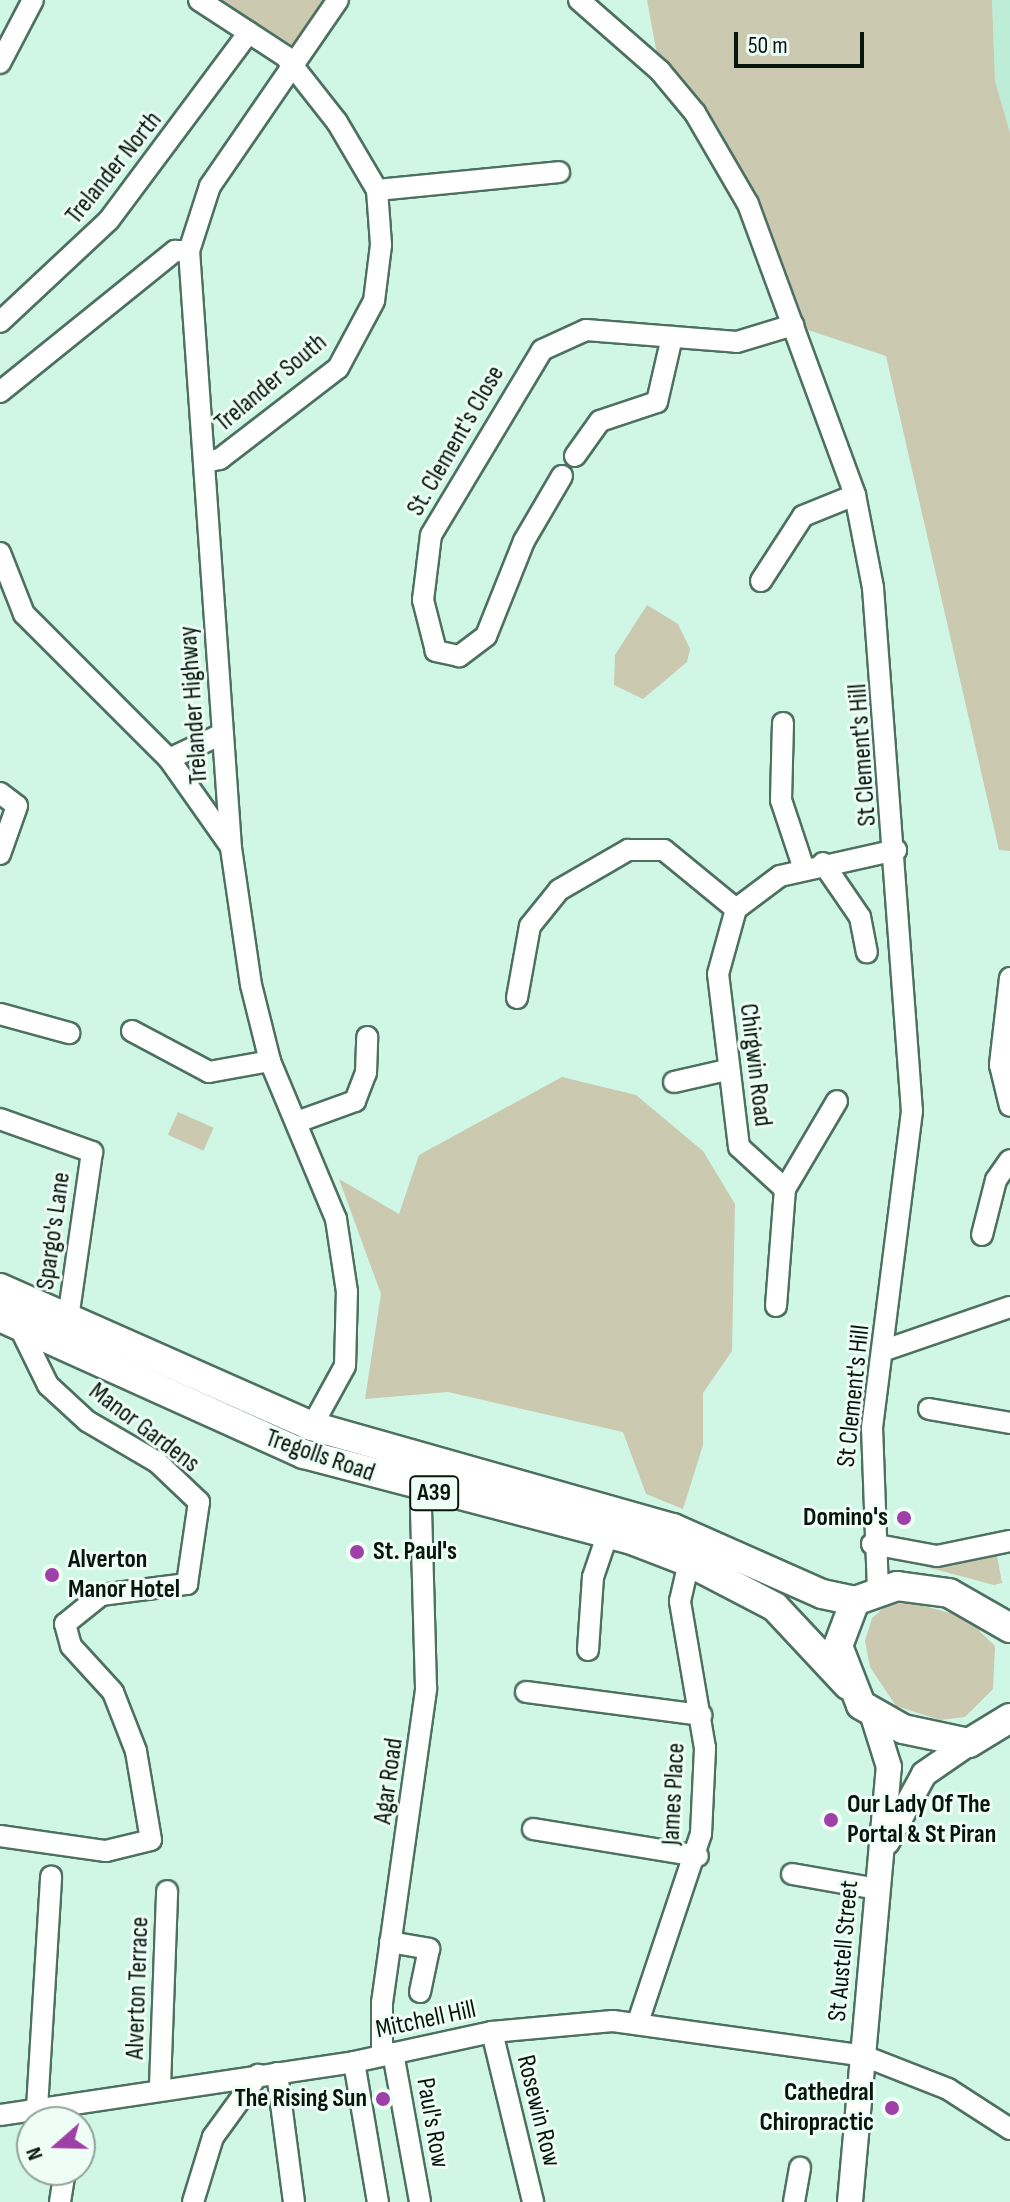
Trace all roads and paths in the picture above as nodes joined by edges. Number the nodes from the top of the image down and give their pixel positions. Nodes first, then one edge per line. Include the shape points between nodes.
1 (33, 0) edge
2 (199, 0) edge
3 (338, 0) edge
4 (579, 0) edge
5 (249, 32) junction
6 (0, 63) edge
7 (289, 63) junction
8 (559, 172) dead end
9 (377, 190) junction
10 (189, 251) junction
11 (0, 322) edge
12 (793, 325) junction
13 (672, 337) junction
14 (0, 392) edge
15 (575, 456) dead end
16 (204, 462) junction
17 (562, 476) dead end
18 (855, 495) junction
19 (0, 553) edge
20 (761, 581) dead end
21 (783, 723) dead end
22 (222, 734) junction
23 (169, 759) junction
24 (0, 793) edge
25 (231, 848) junction
26 (896, 850) junction
27 (0, 854) edge
28 (814, 866) junction
29 (736, 909) junction
30 (867, 952) dead end
31 (1009, 989) edge
32 (517, 998) dead end
33 (0, 1014) edge
34 (132, 1031) dead end
35 (69, 1033) dead end
36 (367, 1037) dead end
37 (270, 1061) junction
38 (727, 1070) junction
39 (674, 1082) dead end
40 (837, 1101) dead end
41 (1010, 1106) edge
42 (0, 1119) edge
43 (297, 1122) junction
44 (1010, 1160) edge
45 (785, 1189) junction
46 (982, 1235) dead end
47 (0, 1288) edge
48 (776, 1306) dead end
49 (1010, 1307) edge
50 (68, 1319) junction
51 (10, 1322) edge
52 (885, 1350) junction
53 (929, 1409) dead end
54 (1010, 1423) edge
55 (312, 1426) junction
56 (446, 1496) junction
57 (421, 1511) dead end
58 (608, 1533) junction
59 (1010, 1541) edge
60 (872, 1544) junction
61 (689, 1562) junction
62 (867, 1595) junction
63 (1010, 1628) edge
64 (588, 1650) dead end
65 (848, 1685) junction
66 (526, 1692) dead end
67 (701, 1715) junction
68 (873, 1716) junction
69 (1006, 1724) edge
70 (969, 1743) junction
71 (533, 1829) dead end
72 (0, 1836) edge
73 (882, 1851) junction
74 (698, 1856) junction
75 (792, 1874) dead end
76 (51, 1876) dead end
77 (877, 1889) junction
78 (167, 1891) dead end
79 (390, 1942) junction
80 (420, 1992) dead end
81 (638, 2022) junction
82 (492, 2032) junction
83 (387, 2054) junction
84 (864, 2056) junction
85 (354, 2062) junction
86 (267, 2074) junction
87 (160, 2086) junction
88 (37, 2106) edge
89 (96, 2107) edge
90 (1010, 2129) edge
91 (800, 2168) dead end
92 (193, 2202) edge
93 (294, 2202) edge
94 (378, 2202) edge
95 (420, 2202) edge
96 (533, 2202) edge
97 (794, 2202) edge
98 (850, 2202) edge

1 - 6 street
2 - 5 street, Trelander South
3 - 7 street, Trelander Highway
4 - 12 street, St Clement's Hill via 660,71 695,113 748,204
5 - 7 street, Trelander South
5 - 11 street, Trelander North via 109,220
7 - 9 street, Trelander South via 337,122
7 - 10 street, Trelander Highway via 210,186
8 - 9 street
9 - 16 street, Trelander South via 378,283 350,352 306,395 220,459
10 - 14 street via 175,251
10 - 16 street, Trelander Highway
12 - 13 street, St. Clement's Close via 737,342
12 - 18 street, St Clement's Hill
13 - 15 street via 657,402 600,421
13 - 17 street, St. Clement's Close via 586,330 562,336 534,359 431,535 423,600 436,651 459,656 486,636 524,541
16 - 22 street, Trelander Highway
18 - 20 street via 803,516
18 - 26 street, St Clement's Hill via 881,643
19 - 23 street via 24,614
21 - 28 street via 781,800
22 - 23 street
22 - 25 street, Trelander Highway
23 - 25 street
24 - 27 street via 17,806
25 - 37 street, Trelander Highway
26 - 28 street
26 - 52 street, St Clement's Hill via 912,1111
28 - 29 street via 780,876
28 - 30 street via 860,917
29 - 32 street via 664,850 628,850 559,890 530,926
29 - 38 street, Chirgwin Road via 718,974
31 - 41 street via 1000,1065
33 - 35 street
34 - 37 street via 209,1072
36 - 43 street via 366,1073 355,1101
37 - 43 street, Trelander Highway
38 - 39 street
38 - 45 street, Chirgwin Road via 739,1147
40 - 45 street
42 - 50 street, Spargo's Lane via 92,1152
43 - 55 street, Trelander Highway via 336,1219 347,1292 345,1366
44 - 46 street via 996,1180
45 - 48 street
47 - 50 highway, Tregolls Road / A39
49 - 52 street
50 - 55 highway, Tregolls Road / A39
51 - 56 highway, Tregolls Road / A39 via 304,1454
51 - 72 street, Manor Gardens via 48,1385 87,1421 157,1462 199,1502 187,1584 101,1595 65,1624 71,1646 113,1692 136,1751 151,1840 106,1851
52 - 60 street, St Clement's Hill via 872,1427
53 - 54 street
55 - 56 highway, A39 via 311,1439 411,1472
55 - 62 highway, Tregolls Road / A39 via 673,1528 822,1594
56 - 58 highway, Tregolls Road / A39
57 - 79 street, Agar Road via 425,1702
58 - 61 highway, Tregolls Road / A39
58 - 64 street via 593,1577
59 - 60 street via 937,1556
60 - 62 street, St Clement's Hill
61 - 65 highway, Tregolls Road / A39 via 775,1607
61 - 67 street, James Place via 680,1608
62 - 63 highway, Tregolls Road via 949,1593
62 - 65 highway via 838,1646
65 - 68 highway, Tregolls Road
66 - 67 street
67 - 74 street, James Place via 706,1781
68 - 70 highway
68 - 73 main road, St Austell Street via 889,1767
69 - 70 highway
70 - 73 main road, St Austell Street via 924,1774
71 - 74 street
73 - 77 main road, St Austell Street
74 - 81 street, James Place
75 - 77 street
76 - 88 street
77 - 84 main road, St Austell Street
78 - 87 street, Alverton Terrace
79 - 80 street via 429,1949
79 - 83 street, Agar Road
81 - 82 street, Mitchell Hill
81 - 84 street, Mitchell Hill
82 - 83 street, Mitchell Hill
82 - 96 street, Rosewin Row
83 - 85 street, Mitchell Hill
83 - 95 street, Paul's Row
84 - 90 street, Mitchell Hill via 948,2089
84 - 98 main road, St Austell Street
85 - 86 street, Mitchell Hill
85 - 94 street
86 - 87 street, Mitchell Hill
86 - 92 street via 213,2137
86 - 93 street
87 - 89 street, Mitchell Hill
91 - 97 street

